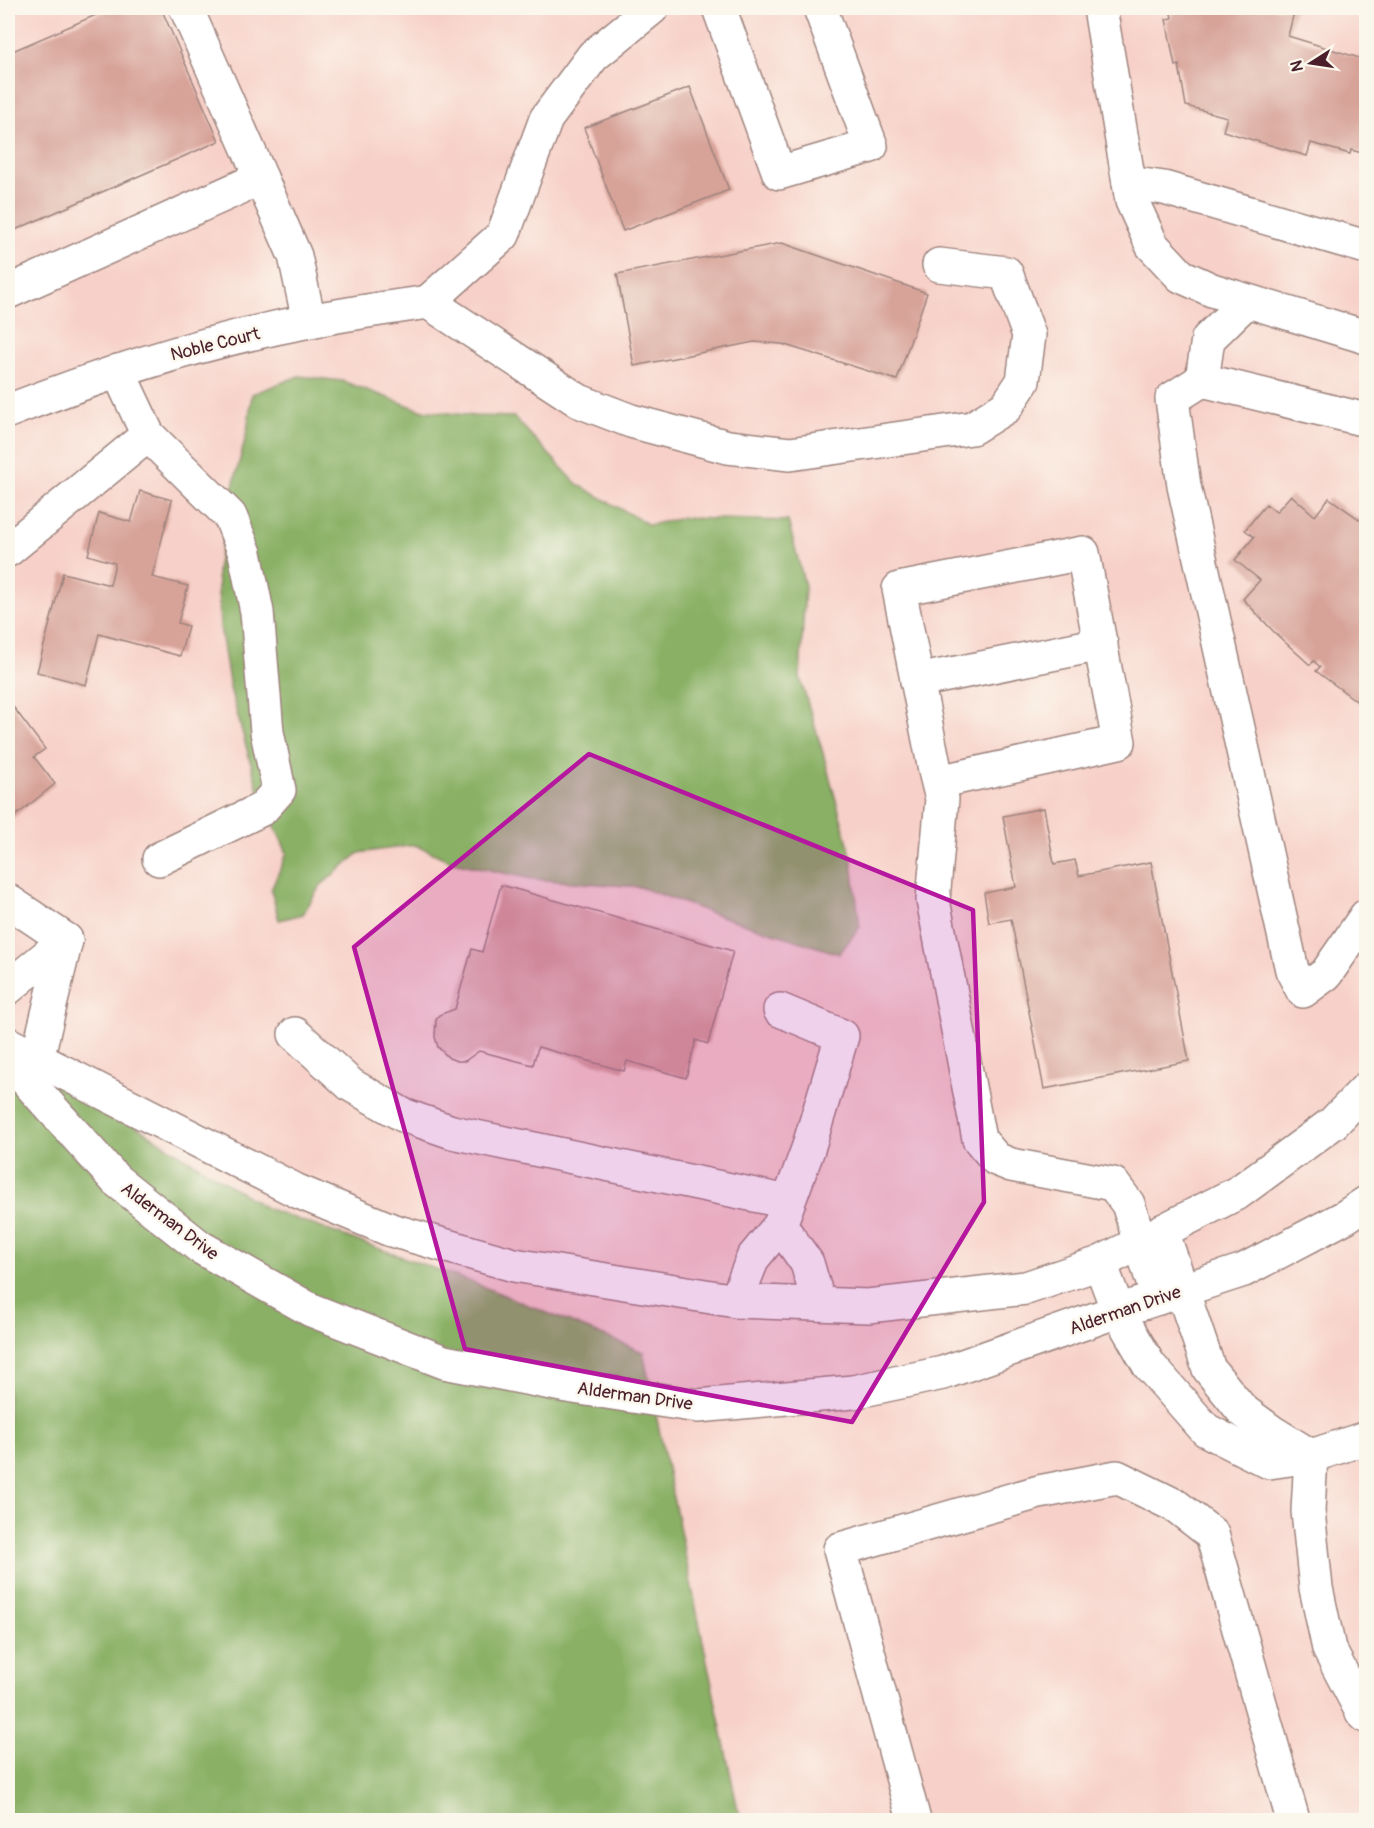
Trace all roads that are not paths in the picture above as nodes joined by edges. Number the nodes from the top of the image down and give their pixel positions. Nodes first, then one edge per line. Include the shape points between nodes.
1 (186, 8) edge
2 (652, 8) edge
3 (719, 8) edge
4 (820, 8) edge
5 (1100, 8) edge
6 (261, 178) junction
7 (1129, 183) junction
8 (1366, 247) edge
9 (939, 265) dead end
10 (8, 292) edge
11 (1247, 301) junction
12 (428, 302) junction
13 (309, 321) junction
14 (1366, 337) edge
15 (118, 371) junction
16 (1202, 380) junction
17 (8, 411) edge
18 (1366, 420) edge
19 (148, 435) junction
20 (8, 550) edge
21 (1101, 644) junction
22 (917, 681) junction
23 (938, 782) junction
24 (159, 859) dead end
25 (8, 902) edge
26 (1366, 916) edge
27 (66, 940) junction
28 (8, 988) edge
29 (780, 1011) dead end
30 (295, 1034) dead end
31 (8, 1044) edge
32 (22, 1060) edge
33 (1366, 1089) edge
34 (1366, 1203) edge
35 (784, 1213) junction
36 (1151, 1237) junction
37 (1100, 1263) junction
38 (1170, 1294) junction
39 (736, 1300) junction
40 (819, 1304) junction
41 (1118, 1311) junction
42 (1366, 1438) edge
43 (1311, 1456) junction
44 (1366, 1716) edge
45 (914, 1821) edge
46 (1293, 1821) edge

1 - 6 street
2 - 12 street via 593,56 546,120 503,235
3 - 4 street via 779,173 871,146
5 - 7 street
6 - 10 street
6 - 13 street via 295,256
7 - 8 street via 1164,188
7 - 11 street via 1132,201 1152,245 1181,276
9 - 12 street via 1006,273 1029,335 1023,381 1006,407 972,428 790,454 728,447 631,421 579,400
11 - 14 street
11 - 16 street via 1208,339
12 - 13 street, Noble Court
13 - 15 street, Noble Court
15 - 17 street, Noble Court
15 - 19 street
16 - 18 street
16 - 26 street via 1172,399 1184,486 1293,970 1303,991 1326,974
19 - 20 street
19 - 24 street via 230,516 245,553 257,612 267,732 279,790 262,809
21 - 22 street
21 - 22 street via 1083,553 899,589
21 - 23 street via 1119,742
22 - 23 street
23 - 36 street via 942,799 933,900 979,1139 996,1159 1011,1165 1113,1184
25 - 27 street
27 - 28 street
27 - 32 street
29 - 35 street via 842,1036
30 - 35 street via 351,1085 403,1115 452,1132
31 - 32 street, Alderman Drive
32 - 39 street, Alderman Drive via 297,1191 391,1230 514,1265
32 - 41 street, Alderman Drive via 116,1180 200,1247 311,1310 444,1362 698,1406 853,1392 943,1373
33 - 36 street, Alderman Drive via 1334,1123 1239,1192
34 - 38 street, Alderman Drive via 1244,1270
35 - 39 street via 753,1258
35 - 40 street via 807,1263
36 - 37 street, Alderman Drive
36 - 38 street
37 - 40 street, Alderman Drive via 1026,1288 868,1306
37 - 41 street
38 - 41 street, Alderman Drive
38 - 43 street via 1209,1369 1242,1410
39 - 40 street, Alderman Drive
41 - 43 street via 1149,1365 1206,1430 1269,1462
42 - 43 street
43 - 44 street via 1308,1511 1316,1588 1329,1649
45 - 46 street via 840,1549 1039,1492 1117,1477 1176,1506 1212,1534

